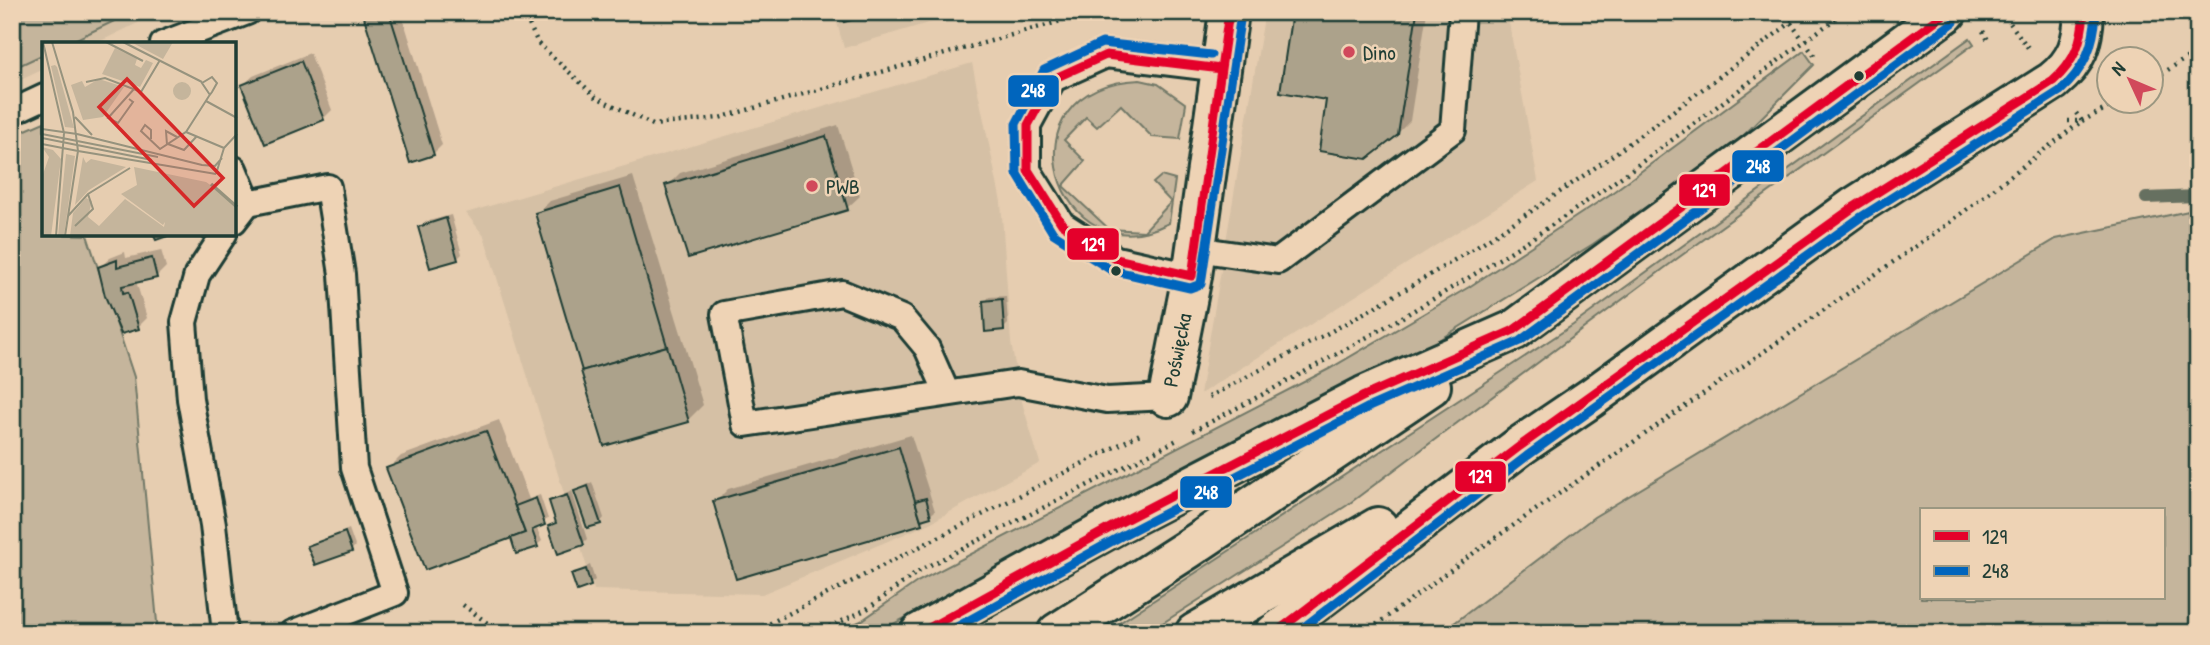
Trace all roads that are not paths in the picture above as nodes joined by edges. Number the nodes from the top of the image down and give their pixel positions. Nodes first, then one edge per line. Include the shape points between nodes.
1 (247, 12) edge
2 (1229, 12) edge
3 (1462, 12) edge
4 (1947, 12) edge
5 (2083, 18) edge
6 (178, 41) edge
7 (1221, 69) junction
8 (42, 98) edge
9 (12, 112) edge
10 (236, 181) edge
11 (241, 212) edge
12 (223, 236) edge
13 (1194, 262) junction
14 (1514, 330) junction
15 (947, 393) junction
16 (1172, 410) joint
17 (1520, 446) junction
18 (225, 633) edge
19 (293, 633) edge
20 (919, 633) edge
21 (1057, 633) edge
22 (1195, 633) edge
23 (1275, 633) edge

1 - 6 lane
2 - 7 street, Poświęcka
3 - 13 lane via 1453,130 1278,261
4 - 14 street
5 - 17 street via 2077,55 2053,81 1854,206
7 - 13 street, Poświęcka
7 - 13 lane via 1107,55 1053,79 1028,125 1028,170 1062,224 1116,259
8 - 9 lane
10 - 11 lane
11 - 19 lane via 328,187 342,274 354,468 395,593
12 - 18 lane via 197,275 184,322 190,398 213,525
13 - 16 street, Poświęcka
14 - 20 street via 1352,402
14 - 21 street
15 - 15 lane via 745,424 724,314 842,293 901,318 927,348
15 - 16 lane via 1018,383
17 - 22 street
17 - 23 street

